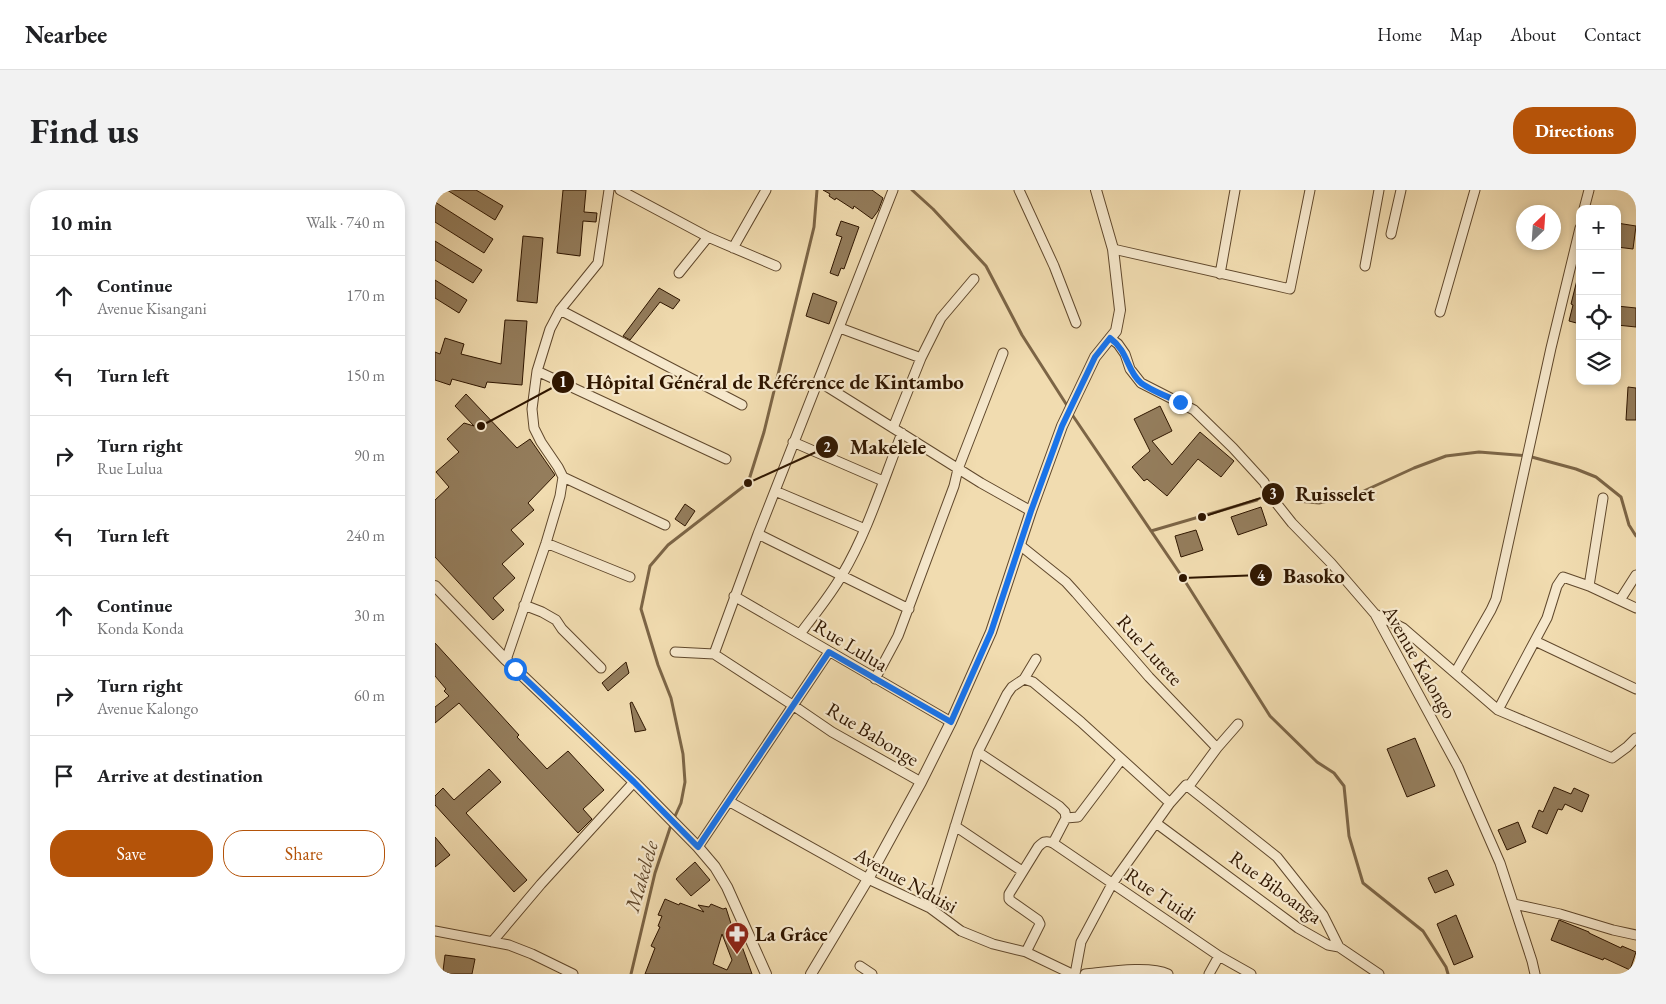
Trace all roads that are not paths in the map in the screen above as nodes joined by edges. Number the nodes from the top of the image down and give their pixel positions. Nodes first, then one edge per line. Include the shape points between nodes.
1 (609, 190) edge
2 (619, 190) edge
3 (767, 190) edge
4 (893, 190) edge
5 (1019, 190) edge
6 (1096, 190) edge
7 (1235, 190) edge
8 (1310, 190) edge
9 (1379, 190) edge
10 (1401, 190) edge
11 (1475, 190) edge
12 (1589, 190) edge
13 (1585, 205) edge
14 (1391, 234) dead end
15 (708, 237) junction
16 (1576, 245) edge
17 (733, 248) junction
18 (1113, 249) junction
19 (775, 266) dead end
20 (1365, 266) dead end
21 (679, 273) dead end
22 (1220, 274) junction
23 (974, 279) dead end
24 (560, 310) junction
25 (1440, 312) dead end
26 (1076, 323) dead end
27 (840, 328) junction
28 (1110, 338) junction
29 (1003, 354) dead end
30 (921, 358) junction
31 (537, 371) junction
32 (818, 381) junction
33 (742, 405) dead end
34 (893, 428) junction
35 (902, 433) junction
36 (793, 442) junction
37 (726, 460) dead end
38 (958, 469) junction
39 (563, 477) junction
40 (883, 481) junction
41 (775, 491) junction
42 (1603, 498) dead end
43 (1031, 511) junction
44 (665, 525) dead end
45 (865, 529) junction
46 (758, 534) junction
47 (546, 543) junction
48 (1021, 546) junction
49 (1636, 575) edge
50 (630, 577) dead end
51 (842, 577) junction
52 (435, 586) edge
53 (1589, 586) junction
54 (734, 596) junction
55 (1620, 600) junction
56 (525, 605) junction
57 (1636, 608) edge
58 (909, 609) junction
59 (1375, 614) junction
60 (800, 634) junction
61 (1535, 641) junction
62 (675, 652) dead end
63 (829, 652) junction
64 (714, 654) junction
65 (1036, 659) dead end
66 (506, 660) junction
67 (601, 668) dead end
68 (1455, 673) junction
69 (875, 679) junction
70 (1024, 679) junction
71 (1636, 689) edge
72 (794, 706) junction
73 (1499, 710) junction
74 (951, 722) junction
75 (1238, 724) dead end
76 (1636, 738) edge
77 (1217, 748) junction
78 (1632, 749) edge
79 (978, 752) junction
80 (1121, 760) junction
81 (634, 782) junction
82 (921, 782) junction
83 (1187, 785) junction
84 (730, 802) junction
85 (1170, 803) junction
86 (1066, 818) junction
87 (1156, 823) junction
88 (955, 826) junction
89 (1053, 843) junction
90 (698, 847) junction
91 (1022, 871) junction
92 (869, 879) junction
93 (1112, 884) junction
94 (1514, 904) junction
95 (931, 908) junction
96 (435, 931) edge
97 (1636, 935) edge
98 (492, 942) junction
99 (1339, 948) junction
100 (1026, 952) junction
101 (1219, 956) junction
102 (860, 966) dead end
103 (573, 974) edge
104 (766, 974) edge
105 (811, 974) edge
106 (872, 974) edge
107 (1074, 974) edge
108 (1085, 974) edge
109 (1168, 974) edge
110 (1209, 974) edge
111 (1251, 974) edge
112 (1379, 974) edge
113 (1535, 974) edge

1 - 24 street via 599,263
2 - 15 street
3 - 17 street
4 - 27 street
5 - 26 street
6 - 18 street
7 - 22 street
8 - 22 street via 1290,289
9 - 20 street
10 - 14 street
11 - 25 street
12 - 13 street
15 - 17 street
15 - 21 street
16 - 68 street via 1496,600
17 - 19 street
18 - 22 street
18 - 28 street via 1120,310 1116,330
23 - 30 street via 941,318
24 - 31 street via 550,329
24 - 33 street
27 - 30 street
27 - 32 street
28 - 43 street via 1095,357 1062,426
28 - 59 street, Avenue Kalongo via 1125,354 1130,369 1141,383 1194,410 1233,448 1264,482 1292,523
29 - 38 street
30 - 34 street
31 - 37 street
31 - 39 street via 532,409 534,428
32 - 34 street
32 - 36 street
34 - 35 street
35 - 38 street
35 - 40 street
36 - 40 street
36 - 41 street
38 - 43 street
38 - 58 street
39 - 44 street
39 - 47 street
40 - 45 street
41 - 45 street
41 - 46 street
42 - 53 street
43 - 48 street
45 - 51 street
46 - 51 street
46 - 54 street
47 - 50 street
47 - 56 street
48 - 74 street via 991,632
48 - 77 street, Rue Lutete via 1066,582 1149,677
49 - 55 street
51 - 58 street
51 - 60 street
52 - 66 street
53 - 55 street
53 - 61 street via 1569,578 1559,580 1547,618
54 - 60 street, Rue Lulua
54 - 64 street
55 - 57 street
56 - 66 street
56 - 67 street via 556,620
58 - 69 street
59 - 68 street via 1403,628
59 - 94 street, Avenue Kalongo via 1451,752 1500,863
60 - 63 street, Rue Lulua
61 - 71 street
61 - 73 street
62 - 64 street
63 - 69 street, Rue Lulua
63 - 72 street
64 - 72 street, Rue Babonge
65 - 70 street
66 - 81 street
68 - 73 street
69 - 74 street, Rue Lulua
70 - 79 street via 1007,694
70 - 80 street via 1054,699
72 - 82 street, Rue Babonge via 832,732
72 - 84 street
73 - 78 street via 1612,758
74 - 82 street
75 - 77 street
76 - 78 street
77 - 83 street
79 - 86 street via 1059,806
79 - 88 street
80 - 85 street
80 - 86 street via 1078,817
81 - 90 street
81 - 98 street
82 - 92 street
83 - 85 street
83 - 99 street, Rue Biboanga via 1277,857 1323,915
84 - 90 street
84 - 92 street, Avenue Nduisi
85 - 87 street
86 - 89 street
87 - 93 street
87 - 99 street, Rue Biboanga via 1298,928
88 - 91 street
88 - 95 street
89 - 91 street via 1042,842
89 - 93 street, Rue Tuidi
90 - 104 street via 727,887
91 - 100 street via 1009,899 1040,924
92 - 95 street, Avenue Nduisi
92 - 105 street
93 - 101 street, Rue Tuidi
93 - 107 street via 1081,942
94 - 97 street
94 - 113 street, Avenue Kalongo
95 - 100 street, Avenue Nduisi via 961,931 993,944
96 - 98 street
98 - 103 street via 518,948
99 - 112 street
100 - 107 street, Avenue Nduisi
101 - 110 street
101 - 111 street, Rue Tuidi
102 - 106 street
108 - 109 street via 1159,970

